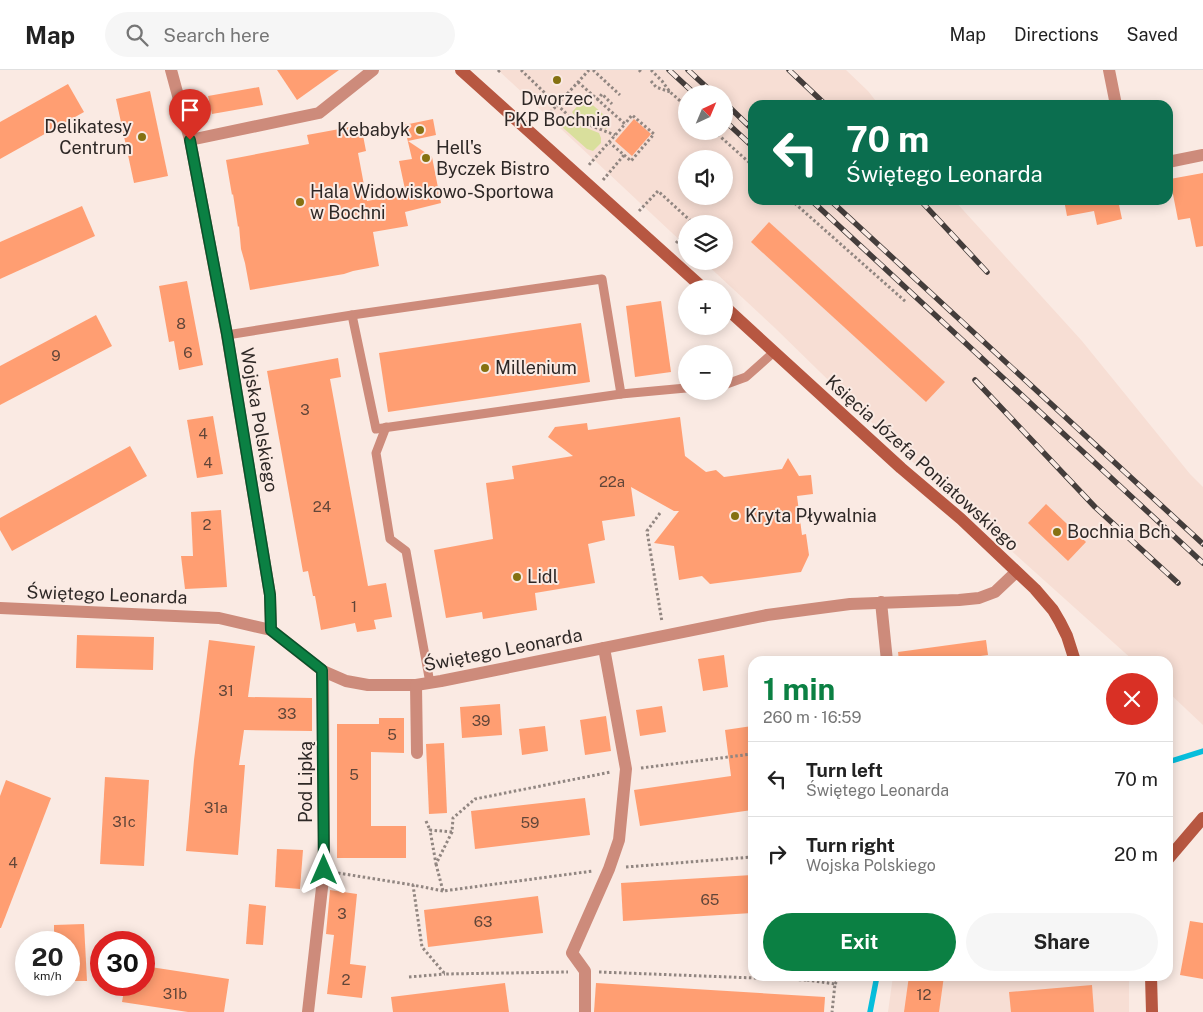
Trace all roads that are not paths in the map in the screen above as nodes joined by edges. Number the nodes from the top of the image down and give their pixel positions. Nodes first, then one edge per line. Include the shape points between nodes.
1 (171, 70) edge
2 (374, 70) edge
3 (461, 70) edge
4 (1110, 70) edge
5 (1115, 100) edge
6 (190, 140) junction
7 (1203, 155) edge
8 (1173, 161) edge
9 (694, 280) edge
10 (733, 314) edge
11 (352, 315) junction
12 (227, 334) junction
13 (774, 352) junction
14 (733, 382) edge
15 (678, 389) edge
16 (621, 394) junction
17 (386, 427) junction
18 (1016, 572) junction
19 (881, 602) junction
20 (0, 608) edge
21 (271, 630) junction
22 (604, 648) junction
23 (886, 656) edge
24 (1072, 656) edge
25 (322, 670) junction
26 (430, 683) junction
27 (416, 685) junction
28 (417, 753) dead end
29 (1203, 818) edge
30 (1173, 853) edge
31 (1152, 981) edge
32 (308, 1012) edge
33 (585, 1012) edge
34 (1152, 1012) edge

1 - 6 street, Wojska Polskiego
2 - 6 street via 319,113
3 - 9 main road
4 - 5 street
6 - 12 street, Wojska Polskiego
7 - 8 street
10 - 13 main road, Księcia Józefa Poniatowskiego
11 - 12 lane
11 - 16 lane via 602,279
11 - 17 lane via 376,429
12 - 21 street, Wojska Polskiego via 270,595
13 - 14 lane via 746,378
13 - 18 main road, Księcia Józefa Poniatowskiego
15 - 16 lane
16 - 17 lane
17 - 26 lane via 376,453 390,539 406,552
18 - 19 street, Świętego Leonarda via 996,592 979,598
18 - 24 main road, Księcia Józefa Poniatowskiego via 1053,610
19 - 22 street, Świętego Leonarda via 766,615
19 - 23 street
20 - 21 street, Świętego Leonarda via 220,618
21 - 25 street, Świętego Leonarda
22 - 26 street, Świętego Leonarda
22 - 33 street via 626,769 619,840 572,953 586,971
25 - 27 street, Świętego Leonarda via 346,681 368,685
25 - 32 street, Pod Lipką via 324,870
26 - 27 street, Świętego Leonarda
27 - 28 street
29 - 30 main road
31 - 34 main road

